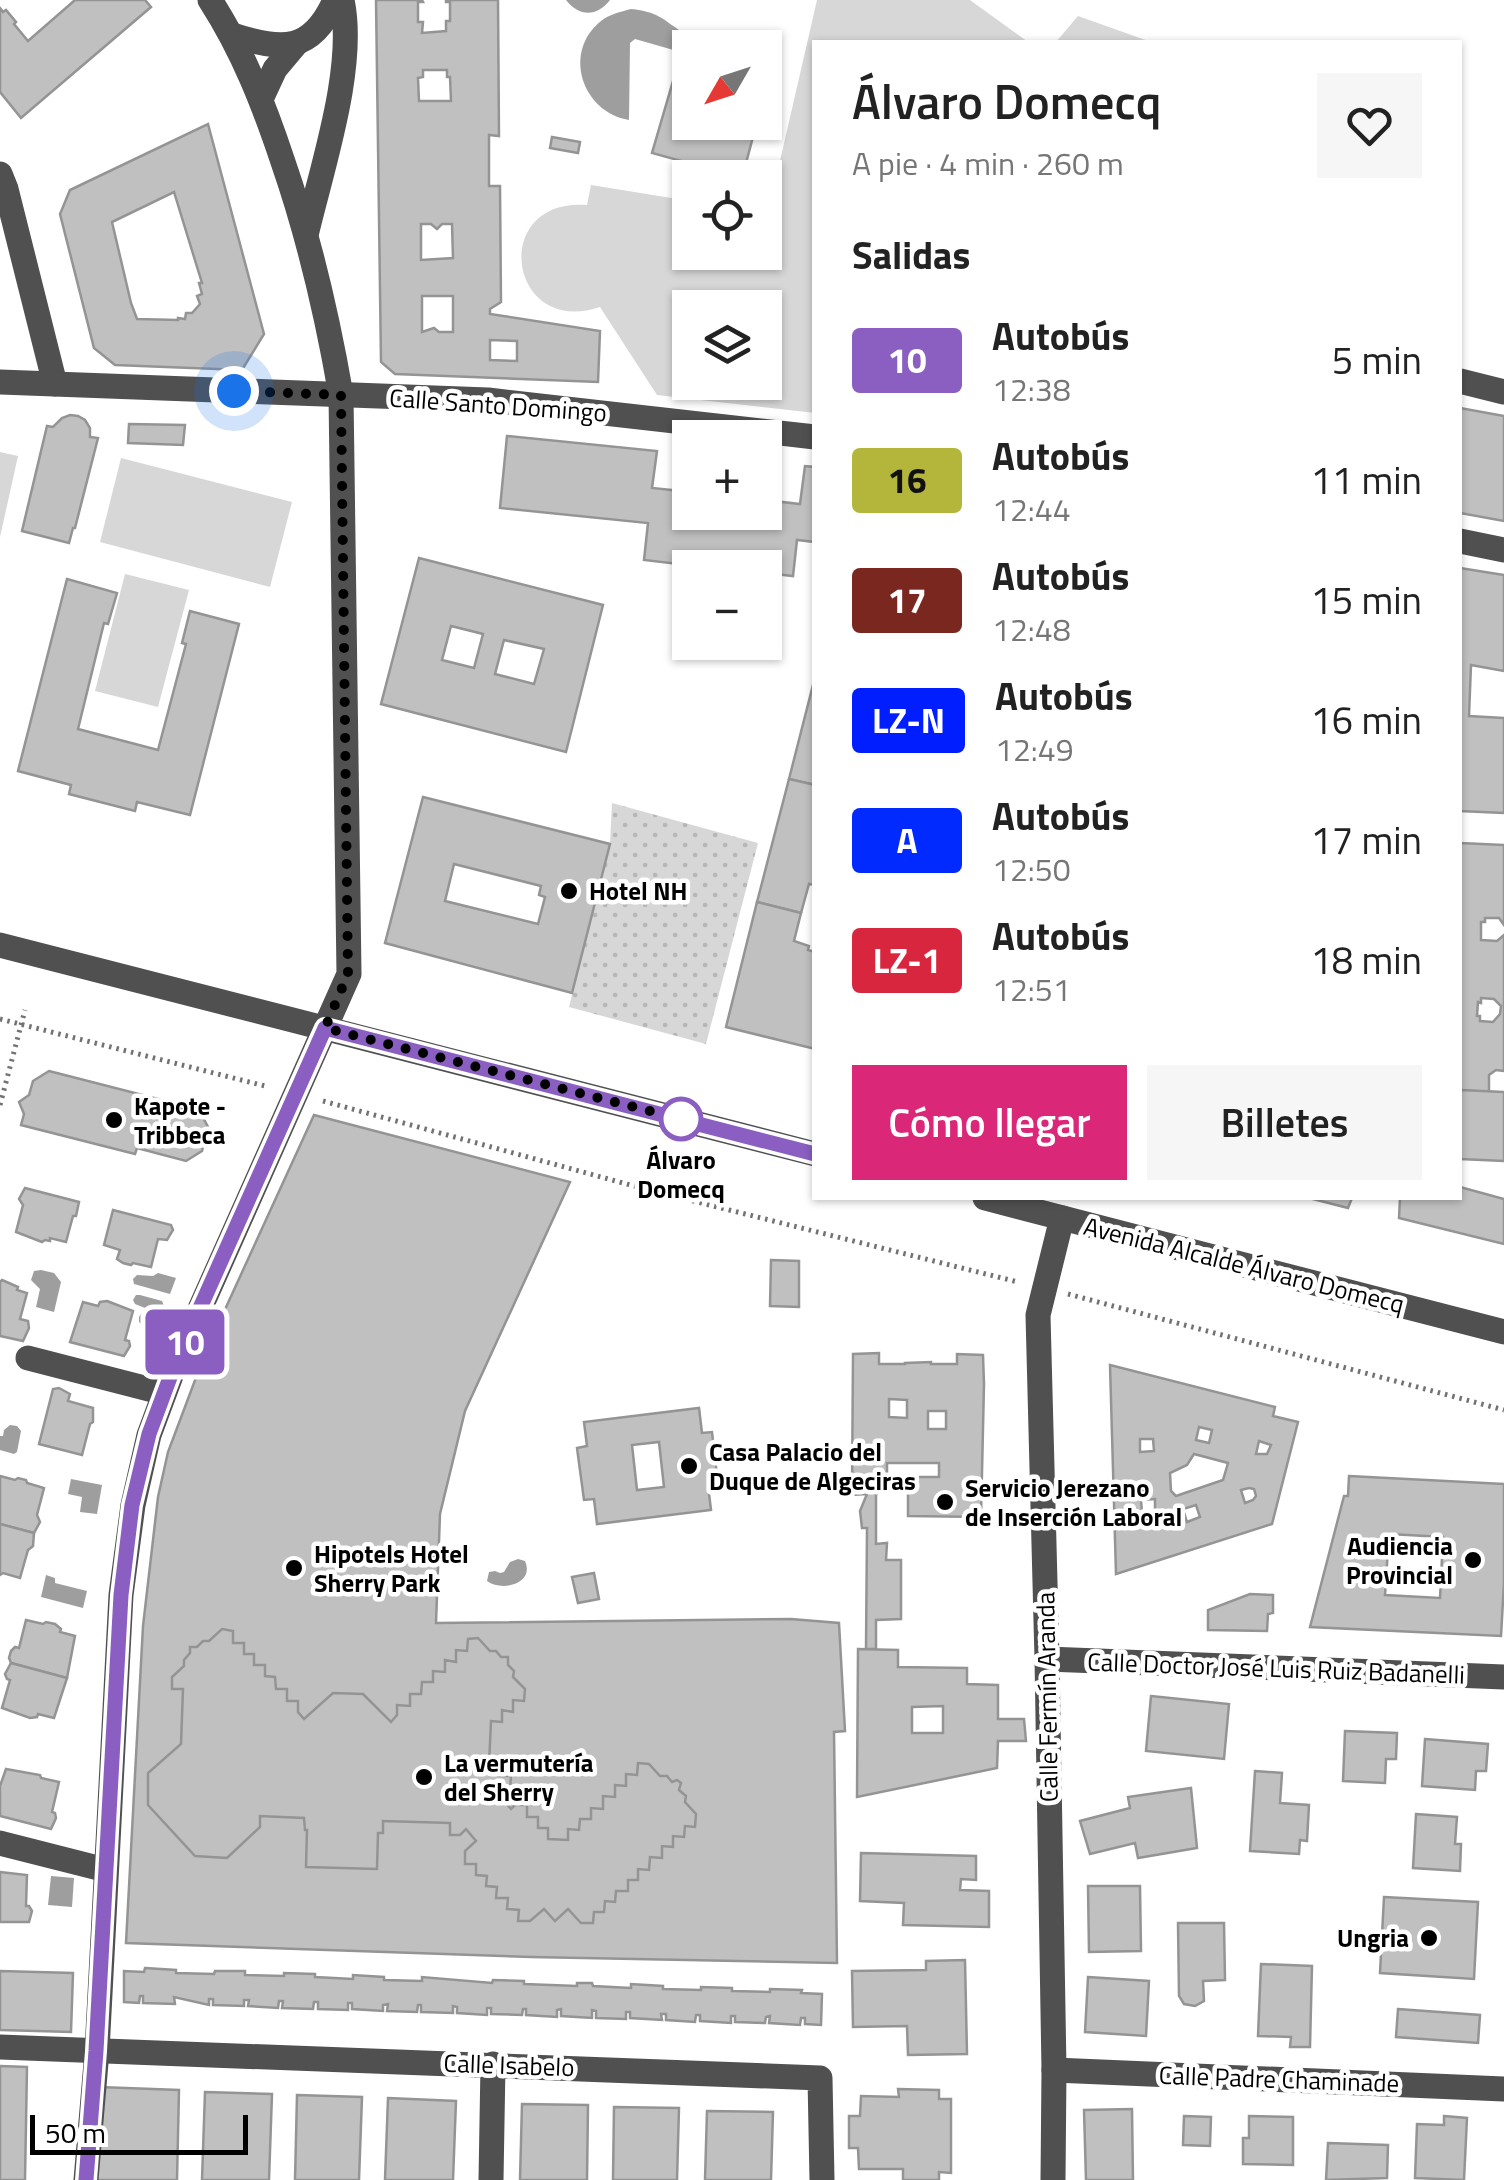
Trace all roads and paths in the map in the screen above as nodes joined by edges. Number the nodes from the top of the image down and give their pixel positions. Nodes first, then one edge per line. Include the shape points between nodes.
1 (210, 0) edge
2 (338, 0) edge
3 (233, 35) junction
4 (296, 44) junction
5 (262, 97) junction
6 (0, 174) edge
7 (307, 231) junction
8 (0, 382) edge
9 (1462, 382) edge
10 (55, 384) junction
11 (1504, 392) edge
12 (341, 395) junction
13 (812, 437) edge
14 (1462, 542) edge
15 (1504, 550) edge
16 (0, 945) edge
17 (25, 1010) dead end
18 (0, 1019) edge
19 (21, 1024) junction
20 (325, 1028) junction
21 (281, 1090) dead end
22 (312, 1098) dead end
23 (0, 1105) edge
24 (812, 1153) edge
25 (992, 1200) edge
26 (1062, 1218) junction
27 (1022, 1283) dead end
28 (1066, 1293) dead end
29 (1504, 1332) edge
30 (28, 1358) dead end
31 (164, 1393) junction
32 (1504, 1410) edge
33 (1047, 1659) junction
34 (1504, 1677) edge
35 (0, 1842) edge
36 (106, 1870) junction
37 (0, 2047) edge
38 (96, 2051) junction
39 (493, 2064) junction
40 (1054, 2070) junction
41 (1504, 2089) edge
42 (86, 2180) edge
43 (491, 2180) edge
44 (822, 2180) edge
45 (1053, 2180) edge

1 - 3 street
2 - 4 street via 314,33
2 - 7 street via 347,22 346,56
3 - 4 street via 262,45
3 - 5 street
4 - 5 street
5 - 7 street
6 - 10 street
7 - 12 street
8 - 10 street, Calle Santo Domingo
9 - 11 street
10 - 12 street, Calle Santo Domingo
12 - 13 street, Calle Santo Domingo via 488,400
12 - 20 street via 348,974
14 - 15 street
16 - 20 street
17 - 19 path
18 - 19 path
19 - 21 path
19 - 23 path
20 - 24 street
20 - 31 street
22 - 27 path
25 - 26 street, Avenida Alcalde Álvaro Domecq
26 - 29 street, Avenida Alcalde Álvaro Domecq
26 - 33 street, Calle Fermín Aranda via 1038,1315
28 - 32 path
30 - 31 street
31 - 36 street via 132,1505 124,1569
33 - 34 street, Calle Doctor José Luis Ruiz Badanelli
33 - 40 street, Calle Fermín Aranda
35 - 36 street
36 - 38 street
37 - 38 street, Calle Isabelo
38 - 39 street, Calle Isabelo
38 - 42 street
39 - 43 street
39 - 44 street, Calle Isabelo via 820,2078
40 - 41 street, Calle Padre Chaminade
40 - 45 street, Calle Fermín Aranda

